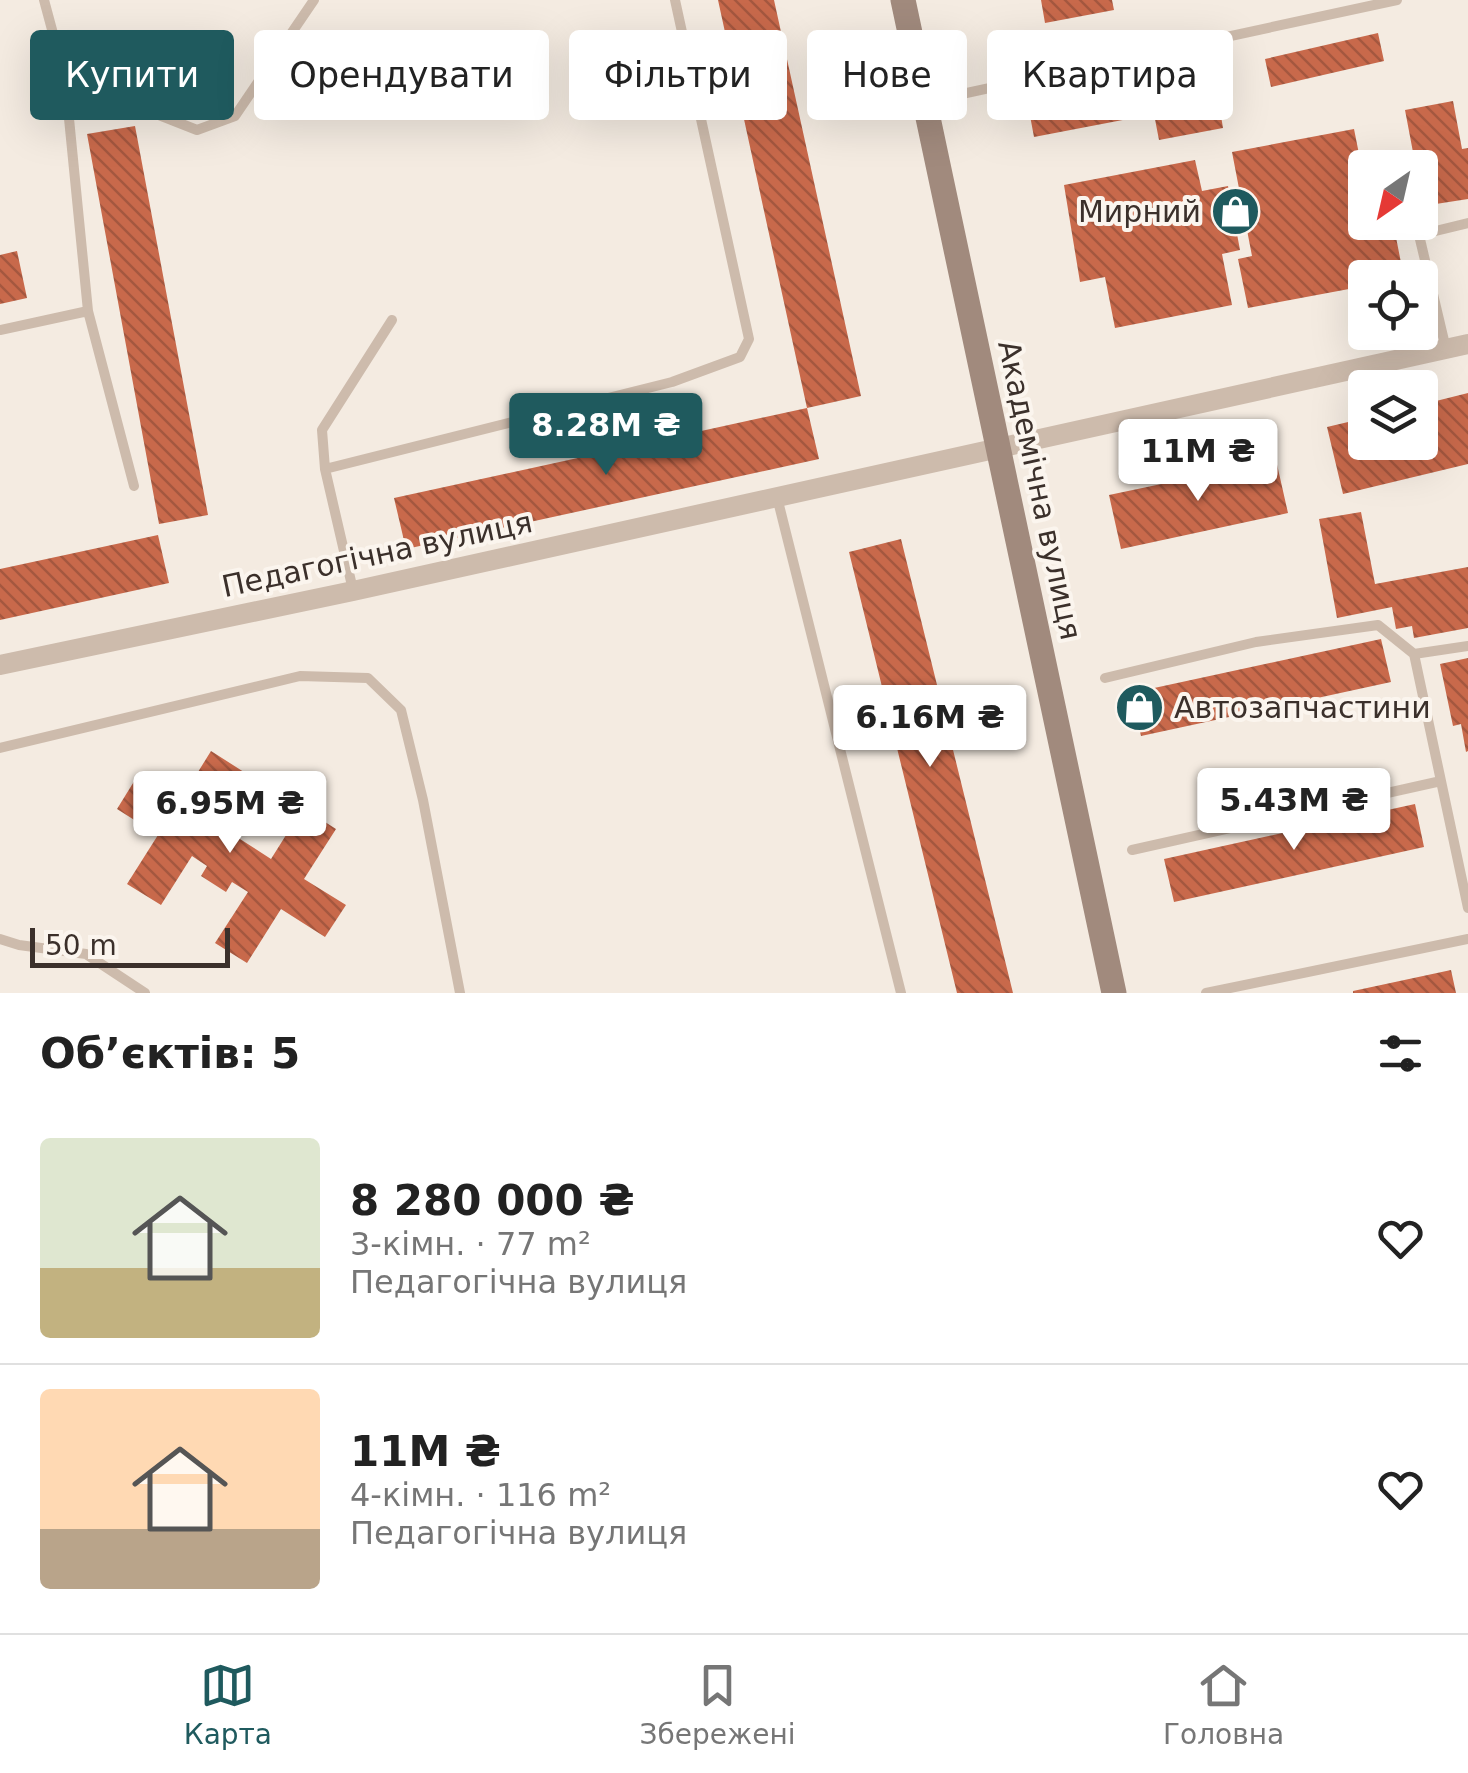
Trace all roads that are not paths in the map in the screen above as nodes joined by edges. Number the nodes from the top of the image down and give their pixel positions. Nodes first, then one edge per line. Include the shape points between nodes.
1 (44, 0) edge
2 (314, 0) edge
3 (675, 0) edge
4 (903, 0) edge
5 (1397, 0) edge
6 (52, 30) edge
7 (909, 30) edge
8 (967, 93) edge
9 (234, 116) edge
10 (68, 120) edge
11 (171, 120) edge
12 (224, 120) edge
13 (928, 120) edge
14 (1468, 223) edge
15 (88, 311) junction
16 (392, 320) dead end
17 (0, 330) edge
18 (1468, 344) edge
19 (1446, 348) junction
20 (998, 449) junction
21 (324, 468) junction
22 (134, 486) dead end
23 (777, 498) junction
24 (353, 592) junction
25 (1468, 646) edge
26 (1414, 654) junction
27 (0, 664) edge
28 (1105, 678) dead end
29 (0, 748) edge
30 (1441, 781) junction
31 (1132, 850) dead end
32 (1468, 908) edge
33 (1468, 938) edge
34 (0, 939) edge
35 (145, 993) edge
36 (460, 993) edge
37 (900, 993) edge
38 (1114, 993) edge
39 (1206, 993) edge

1 - 6 lane
2 - 9 lane
3 - 21 lane via 749,338 740,357 672,382
4 - 7 main road, Академічна вулиця
5 - 8 lane
10 - 15 lane
11 - 12 lane via 197,130
13 - 20 main road, Академічна вулиця
14 - 19 lane via 1419,234
15 - 17 lane
15 - 22 lane
16 - 21 lane via 322,430
18 - 19 street, Педагогічна вулиця
19 - 20 street, Педагогічна вулиця
20 - 23 street, Педагогічна вулиця
20 - 38 main road, Академічна вулиця
21 - 24 lane
23 - 24 street, Педагогічна вулиця
23 - 37 lane
24 - 27 street, Педагогічна вулиця
25 - 26 lane
26 - 28 lane via 1378,624 1256,642
26 - 30 lane
29 - 36 lane via 300,676 368,678 400,710
30 - 31 lane
30 - 32 lane
33 - 39 lane
34 - 35 lane via 86,954

